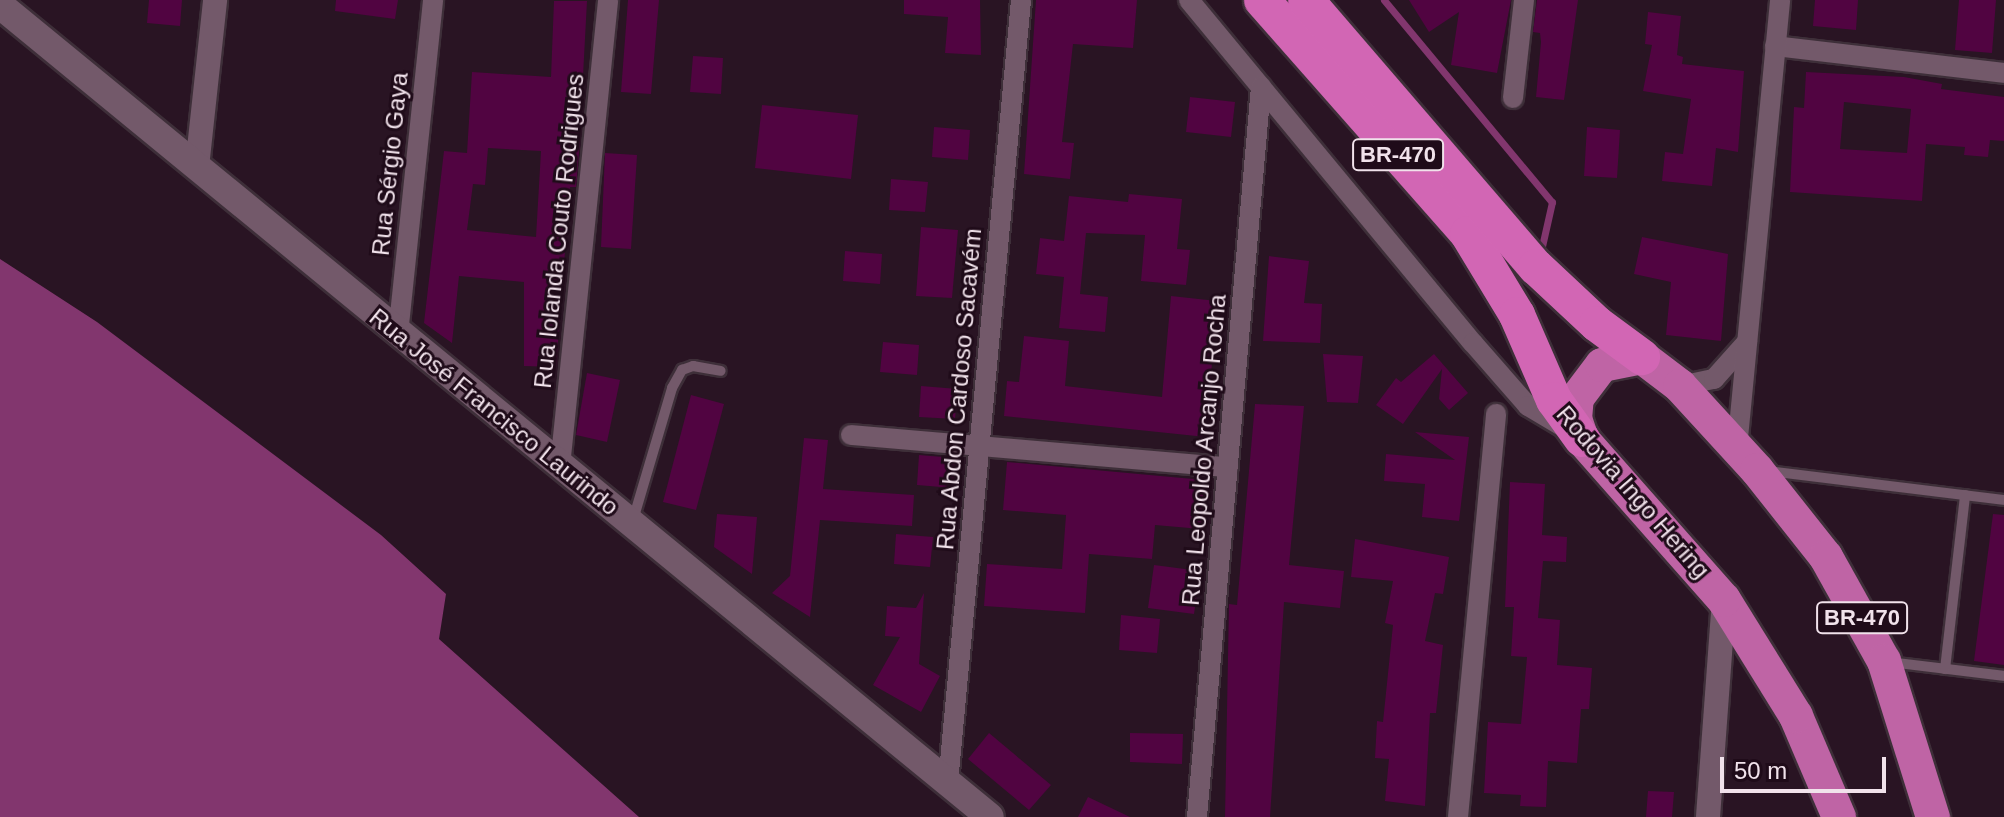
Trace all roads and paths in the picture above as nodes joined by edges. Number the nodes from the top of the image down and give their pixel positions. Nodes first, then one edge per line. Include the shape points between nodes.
1 (215, 0) edge
2 (433, 0) edge
3 (608, 0) edge
4 (1021, 0) edge
5 (1262, 0) edge
6 (1306, 0) edge
7 (1524, 0) edge
8 (1780, 0) edge
9 (1190, 1) edge
10 (0, 5) edge
11 (1775, 46) junction
12 (2004, 73) edge
13 (1261, 87) junction
14 (1513, 98) dead end
15 (197, 167) junction
16 (398, 334) junction
17 (1747, 342) junction
18 (1642, 357) junction
19 (721, 371) dead end
20 (1680, 386) junction
21 (1496, 414) dead end
22 (851, 435) dead end
23 (1582, 439) junction
24 (980, 447) junction
25 (1747, 459) junction
26 (560, 466) junction
27 (1228, 467) junction
28 (1965, 495) junction
29 (2004, 500) edge
30 (631, 525) junction
31 (1724, 600) junction
32 (1884, 661) junction
33 (1945, 669) junction
34 (2004, 676) edge
35 (948, 783) junction
36 (990, 817) edge
37 (1197, 817) edge
38 (1458, 817) edge
39 (1708, 817) edge
40 (1839, 817) edge
41 (1933, 817) edge

1 - 15 street
2 - 16 street, Rua Sérgio Gaya
3 - 26 street, Rua Iolanda Couto Rodrigues
4 - 24 street, Rua Abdon Cardoso Sacavém
5 - 23 highway, Rodovia Ingo Hering / BR-470 via 1468,234 1517,315 1554,400
6 - 18 highway, BR-470 via 1536,267 1586,315
7 - 14 street
8 - 11 street
9 - 13 street
10 - 15 main road, Rua José Francisco Laurindo
11 - 12 street
11 - 17 street
13 - 23 street via 1528,406
13 - 27 street, Rua Leopoldo Arcanjo Rocha
15 - 16 main road, Rua José Francisco Laurindo
16 - 26 main road, Rua José Francisco Laurindo
17 - 20 street via 1714,379
17 - 25 street
18 - 20 highway, BR-470
18 - 23 highway via 1611,361 1586,379 1575,419
19 - 30 lane via 693,366 682,370
20 - 25 highway, BR-470
21 - 38 street
22 - 24 street
23 - 31 highway, Rodovia Ingo Hering / BR-470
24 - 27 street
24 - 35 street, Rua Abdon Cardoso Sacavém
25 - 28 lane
25 - 32 highway, BR-470 via 1826,557
26 - 30 main road, Rua José Francisco Laurindo
27 - 37 street, Rua Leopoldo Arcanjo Rocha
28 - 29 lane
28 - 33 lane
30 - 35 main road, Rua José Francisco Laurindo
31 - 39 street
31 - 40 highway, BR-470 via 1796,716
32 - 33 lane
32 - 41 highway, BR-470
33 - 34 lane
35 - 36 main road, Rua José Francisco Laurindo

